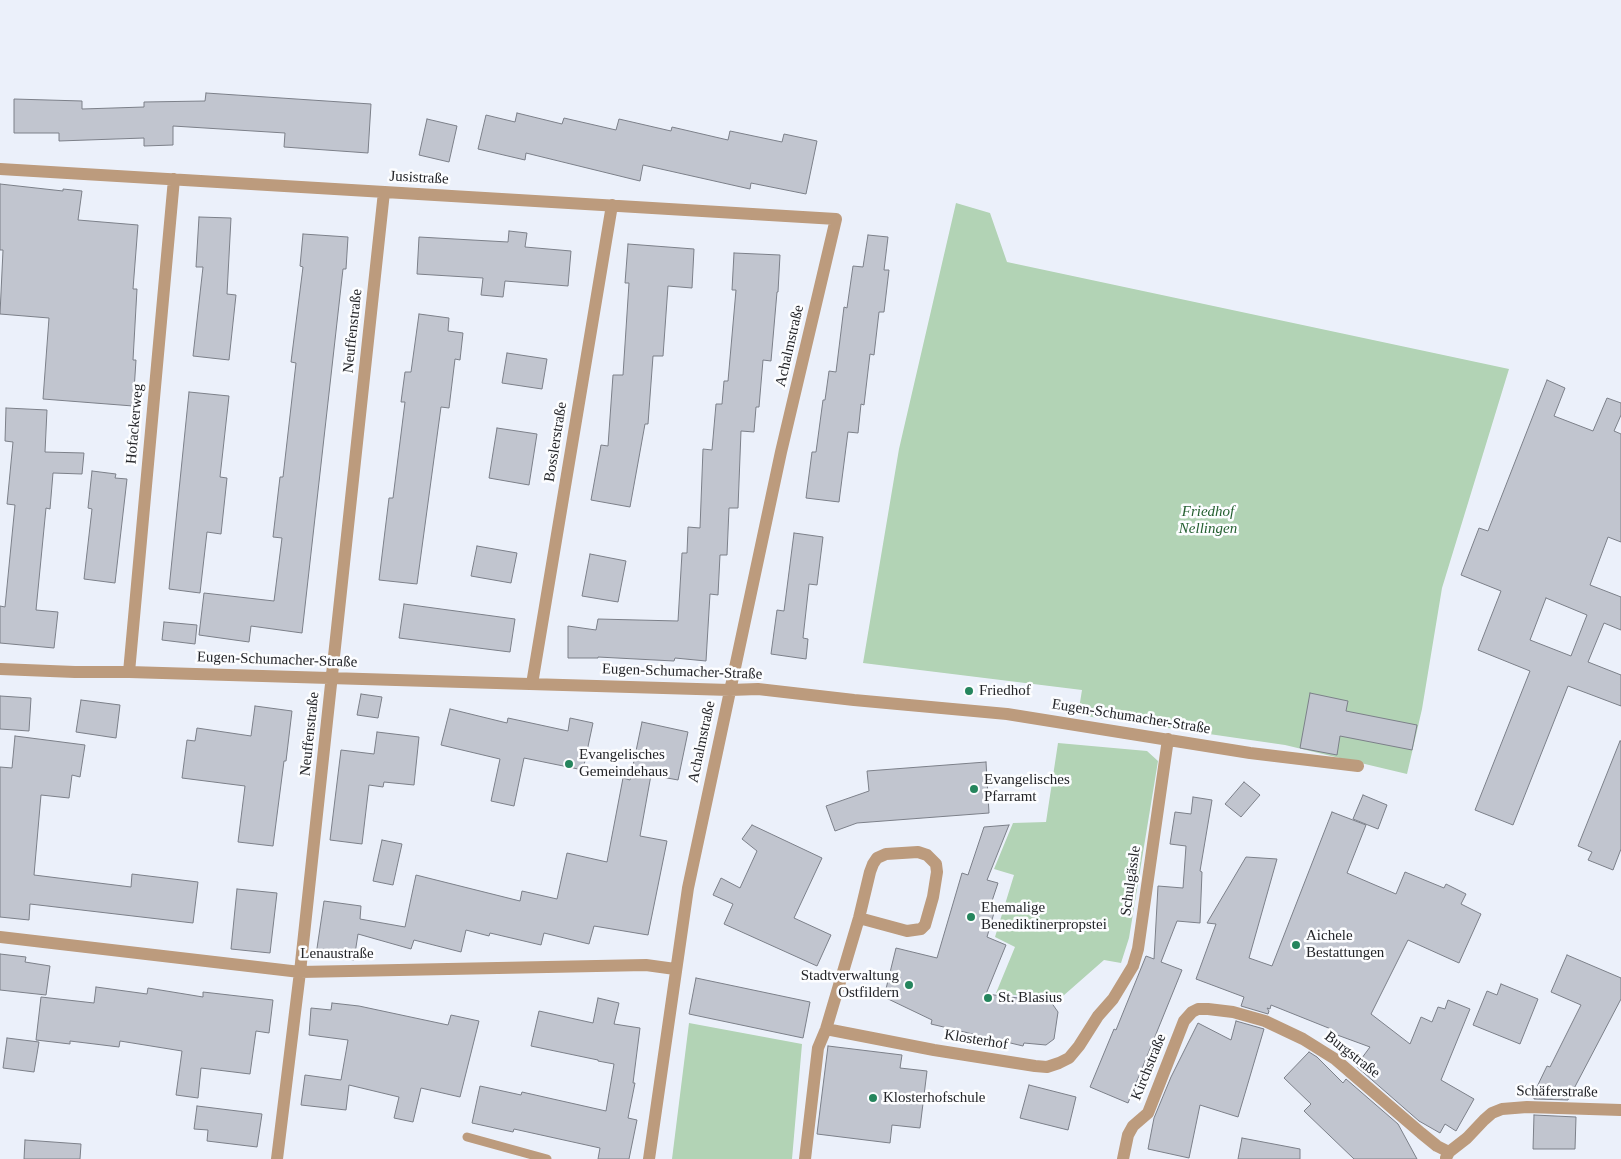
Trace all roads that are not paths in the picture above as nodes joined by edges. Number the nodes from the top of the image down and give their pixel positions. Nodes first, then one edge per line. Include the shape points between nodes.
1 (0, 169) edge
2 (174, 179) junction
3 (384, 192) junction
4 (612, 205) junction
5 (836, 219) joint
6 (0, 669) edge
7 (129, 672) junction
8 (332, 678) junction
9 (532, 684) junction
10 (730, 690) junction
11 (1168, 739) junction
12 (1358, 766) dead end
13 (860, 918) junction
14 (0, 936) edge
15 (675, 969) junction
16 (300, 972) junction
17 (1192, 1012) joint
18 (1098, 1016) joint
19 (826, 1029) junction
20 (1621, 1110) edge
21 (467, 1137) dead end
22 (1448, 1156) edge
23 (277, 1159) edge
24 (548, 1159) edge
25 (649, 1159) edge
26 (805, 1159) edge
27 (1123, 1159) edge

1 - 2 street, Jusistraße
2 - 3 street, Jusistraße
2 - 7 street, Hofackerweg
3 - 4 street, Jusistraße
3 - 8 street, Neuffenstraße
4 - 5 street, Jusistraße
4 - 9 street, Bosslerstraße
5 - 10 street, Achalmstraße via 781,452
6 - 7 street, Eugen-Schumacher-Straße
7 - 8 street, Eugen-Schumacher-Straße
8 - 9 street, Eugen-Schumacher-Straße
8 - 16 street, Neuffenstraße
9 - 10 street, Eugen-Schumacher-Straße
10 - 11 street, Eugen-Schumacher-Straße via 758,689 1007,714
10 - 15 street, Achalmstraße via 688,888
11 - 12 street, Eugen-Schumacher-Straße
11 - 18 street, Schulgässle via 1138,949 1128,974
13 - 13 street via 870,872 877,858 886,854 918,852 936,864 933,897 921,930 907,931
13 - 19 street
14 - 16 street, Lenaustraße
15 - 16 street, Lenaustraße via 646,965
15 - 25 street, Achalmstraße
16 - 23 street, Neuffenstraße
17 - 22 street, Burgstraße via 1198,1009 1232,1012 1265,1021 1303,1039 1335,1059
17 - 27 street, Kirchstraße via 1184,1021 1148,1113 1133,1126 1128,1136
18 - 19 street, Klosterhof via 1069,1058 1047,1067
19 - 26 street via 818,1048
20 - 22 street, Schäferstraße via 1502,1108 1484,1120
21 - 24 lane

